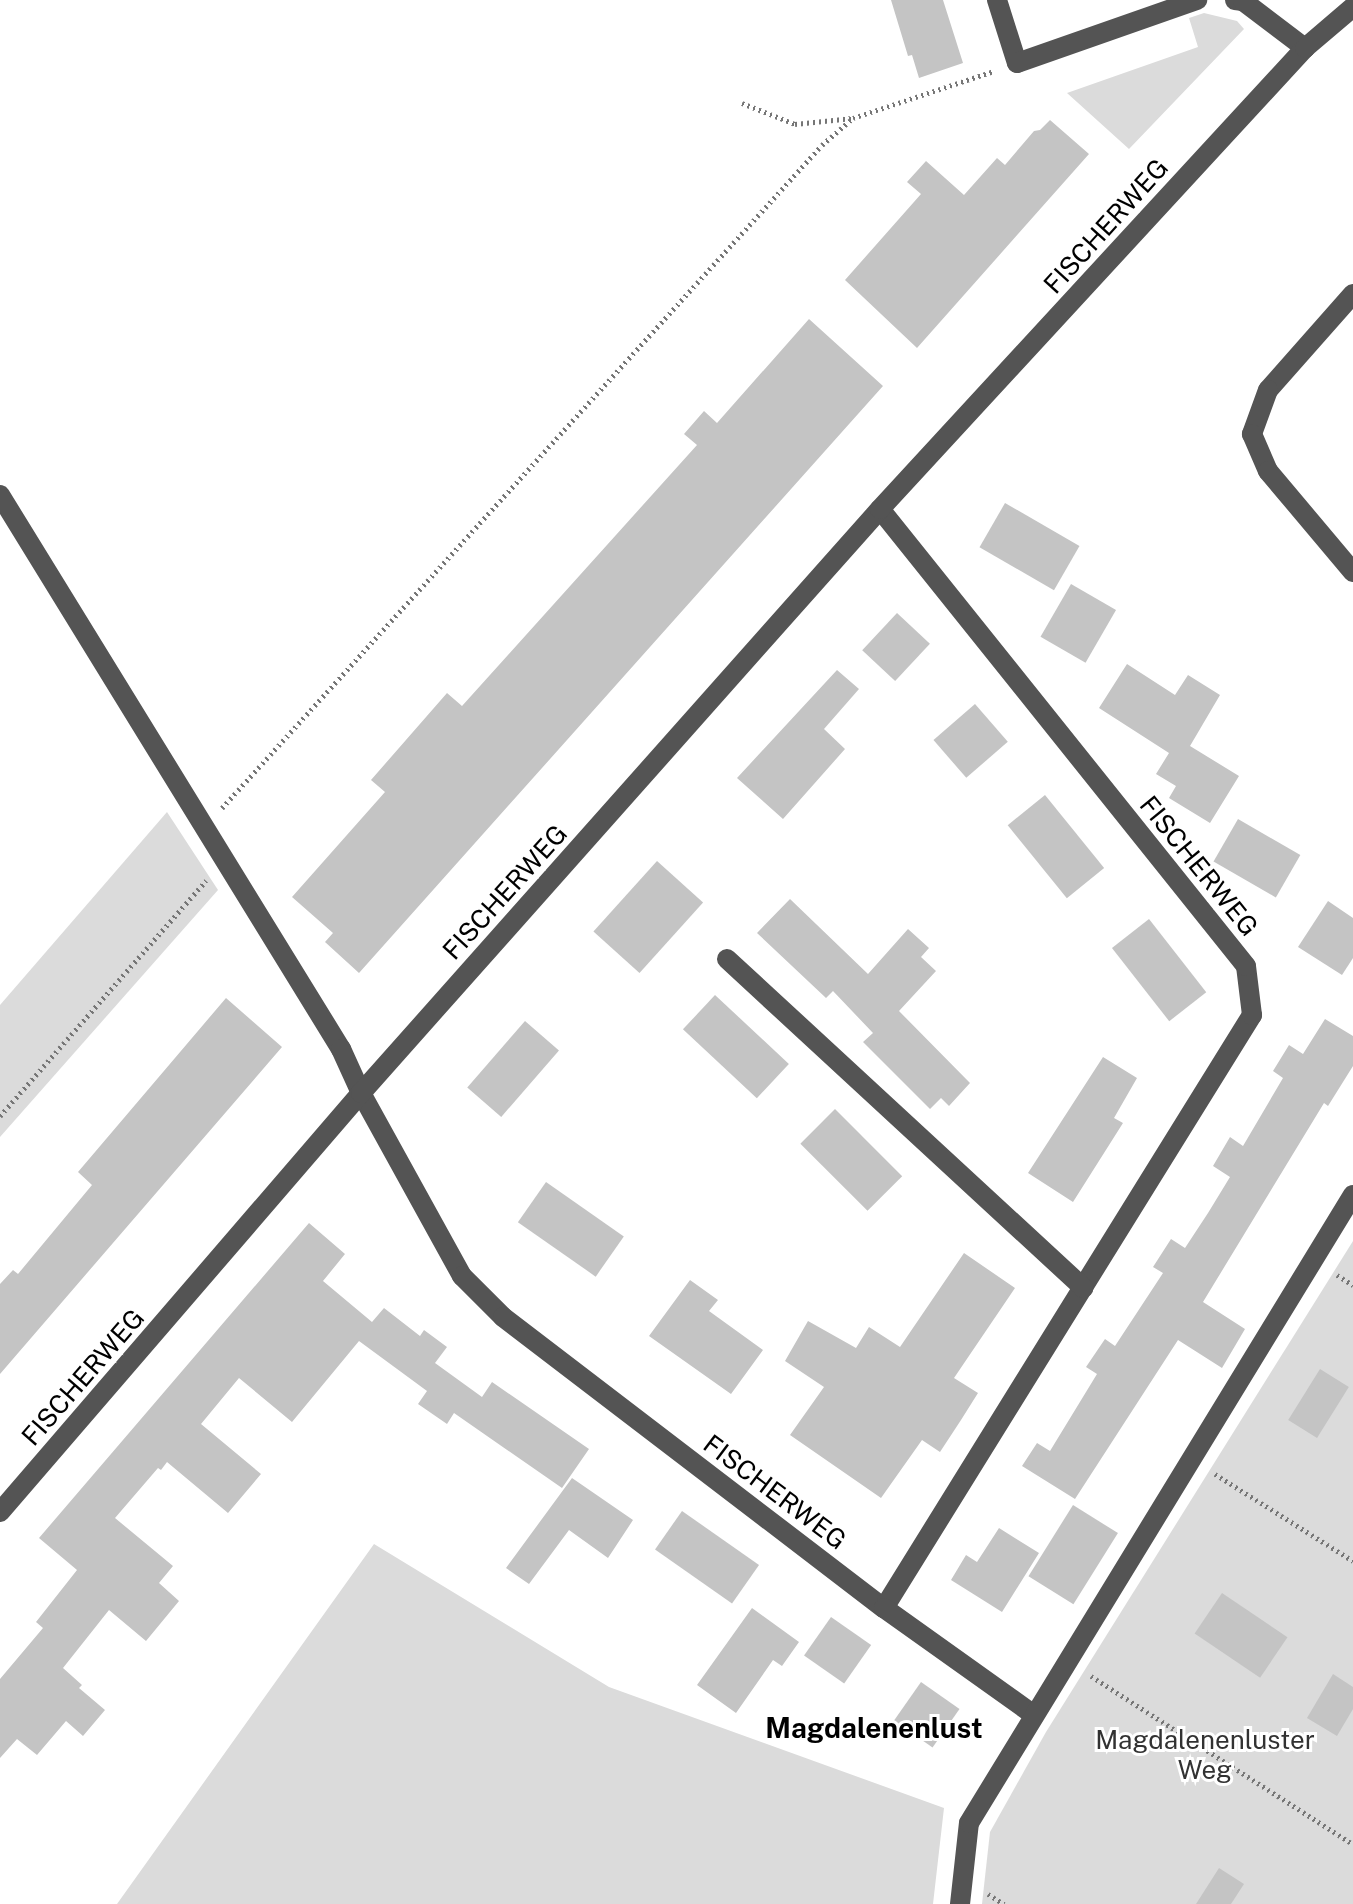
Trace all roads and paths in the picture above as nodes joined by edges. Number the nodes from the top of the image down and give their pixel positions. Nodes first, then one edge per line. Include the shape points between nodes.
1 (997, 0) edge
2 (1197, 0) edge
3 (1235, 0) edge
4 (1353, 7) edge
5 (1305, 48) junction
6 (1017, 63) junction
7 (742, 103) dead end
8 (853, 118) junction
9 (1353, 294) edge
10 (0, 495) edge
11 (880, 509) junction
12 (1353, 572) edge
13 (205, 828) junction
14 (225, 860) junction
15 (727, 959) dead end
16 (361, 1093) junction
17 (0, 1116) edge
18 (1353, 1195) edge
19 (1083, 1288) junction
20 (1191, 1459) junction
21 (0, 1512) edge
22 (1353, 1561) edge
23 (884, 1608) junction
24 (1067, 1661) junction
25 (1034, 1715) junction
26 (1353, 1844) edge
27 (960, 1904) edge

1 - 6 street
2 - 6 street
3 - 5 street
4 - 5 street, FISCHERWEG
5 - 11 street, FISCHERWEG
6 - 8 path
7 - 8 path via 795,124
8 - 13 path via 822,145
9 - 12 street via 1268,390 1252,434 1268,471
10 - 13 street
11 - 16 street, FISCHERWEG
11 - 19 street, FISCHERWEG via 1246,966 1252,1015
13 - 14 street
14 - 16 street via 341,1049
14 - 17 path
15 - 19 street
16 - 21 street, FISCHERWEG
16 - 23 street, FISCHERWEG via 462,1276 503,1317
18 - 20 street
19 - 23 street, FISCHERWEG
20 - 22 path
20 - 24 street
23 - 25 street, FISCHERWEG
24 - 25 street
24 - 26 path
25 - 27 street via 969,1823

